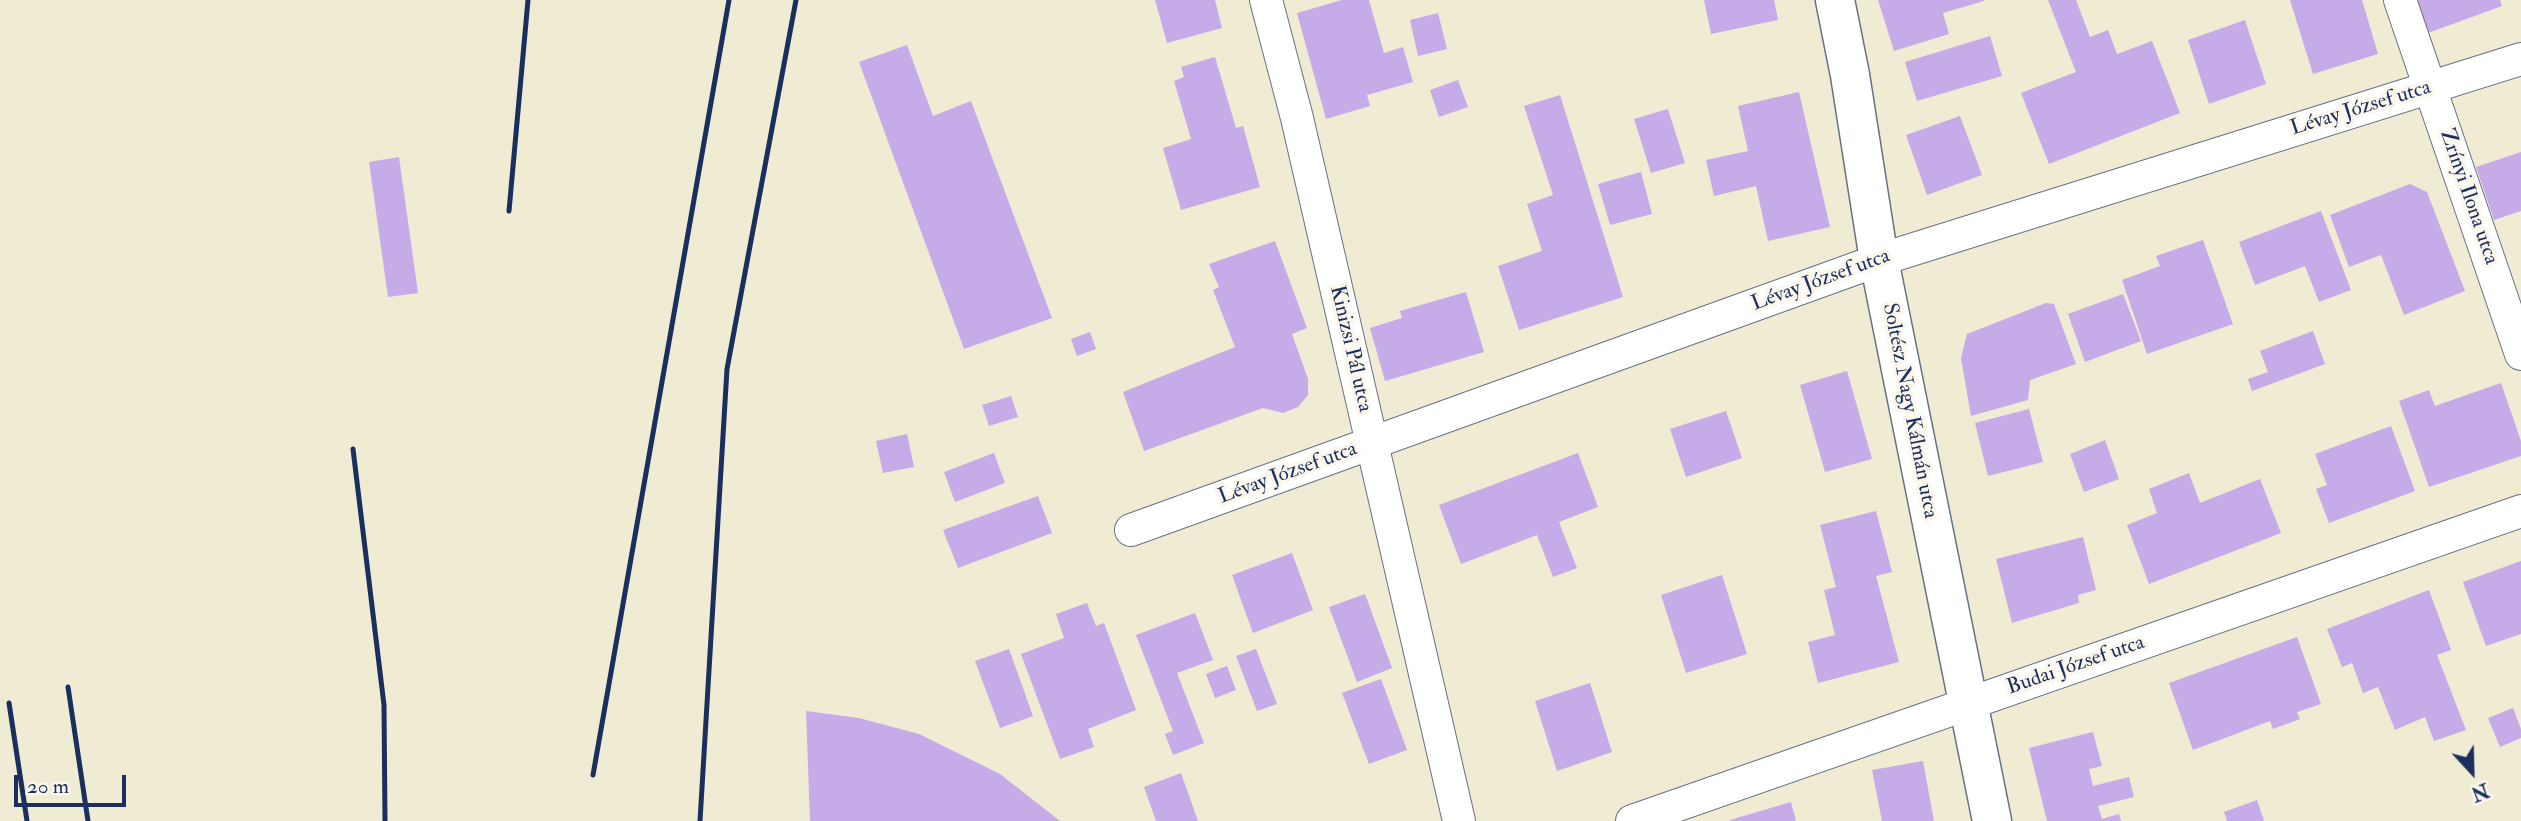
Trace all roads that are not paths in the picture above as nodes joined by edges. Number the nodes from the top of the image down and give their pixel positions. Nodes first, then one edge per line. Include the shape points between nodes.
1 (1266, 0) edge
2 (1835, 0) edge
3 (2400, 0) edge
4 (2521, 59) edge
5 (2431, 87) junction
6 (1879, 260) junction
7 (2521, 354) edge
8 (1372, 444) junction
9 (2521, 511) edge
10 (1131, 530) dead end
11 (1968, 704) junction
12 (1459, 821) edge
13 (1632, 821) edge
14 (1992, 821) edge

1 - 8 street, Kinizsi Pál utca
2 - 6 street, Soltész Nagy Kálmán utca
3 - 5 street, Zrínyi Ilona utca
4 - 5 street, Lévay József utca
5 - 6 street, Lévay József utca
5 - 7 street, Zrínyi Ilona utca
6 - 8 street, Lévay József utca
6 - 11 street, Soltész Nagy Kálmán utca
8 - 10 street, Lévay József utca
8 - 12 street, Kinizsi Pál utca
9 - 11 street, Budai József utca
11 - 13 street, Budai József utca
11 - 14 street, Soltész Nagy Kálmán utca

